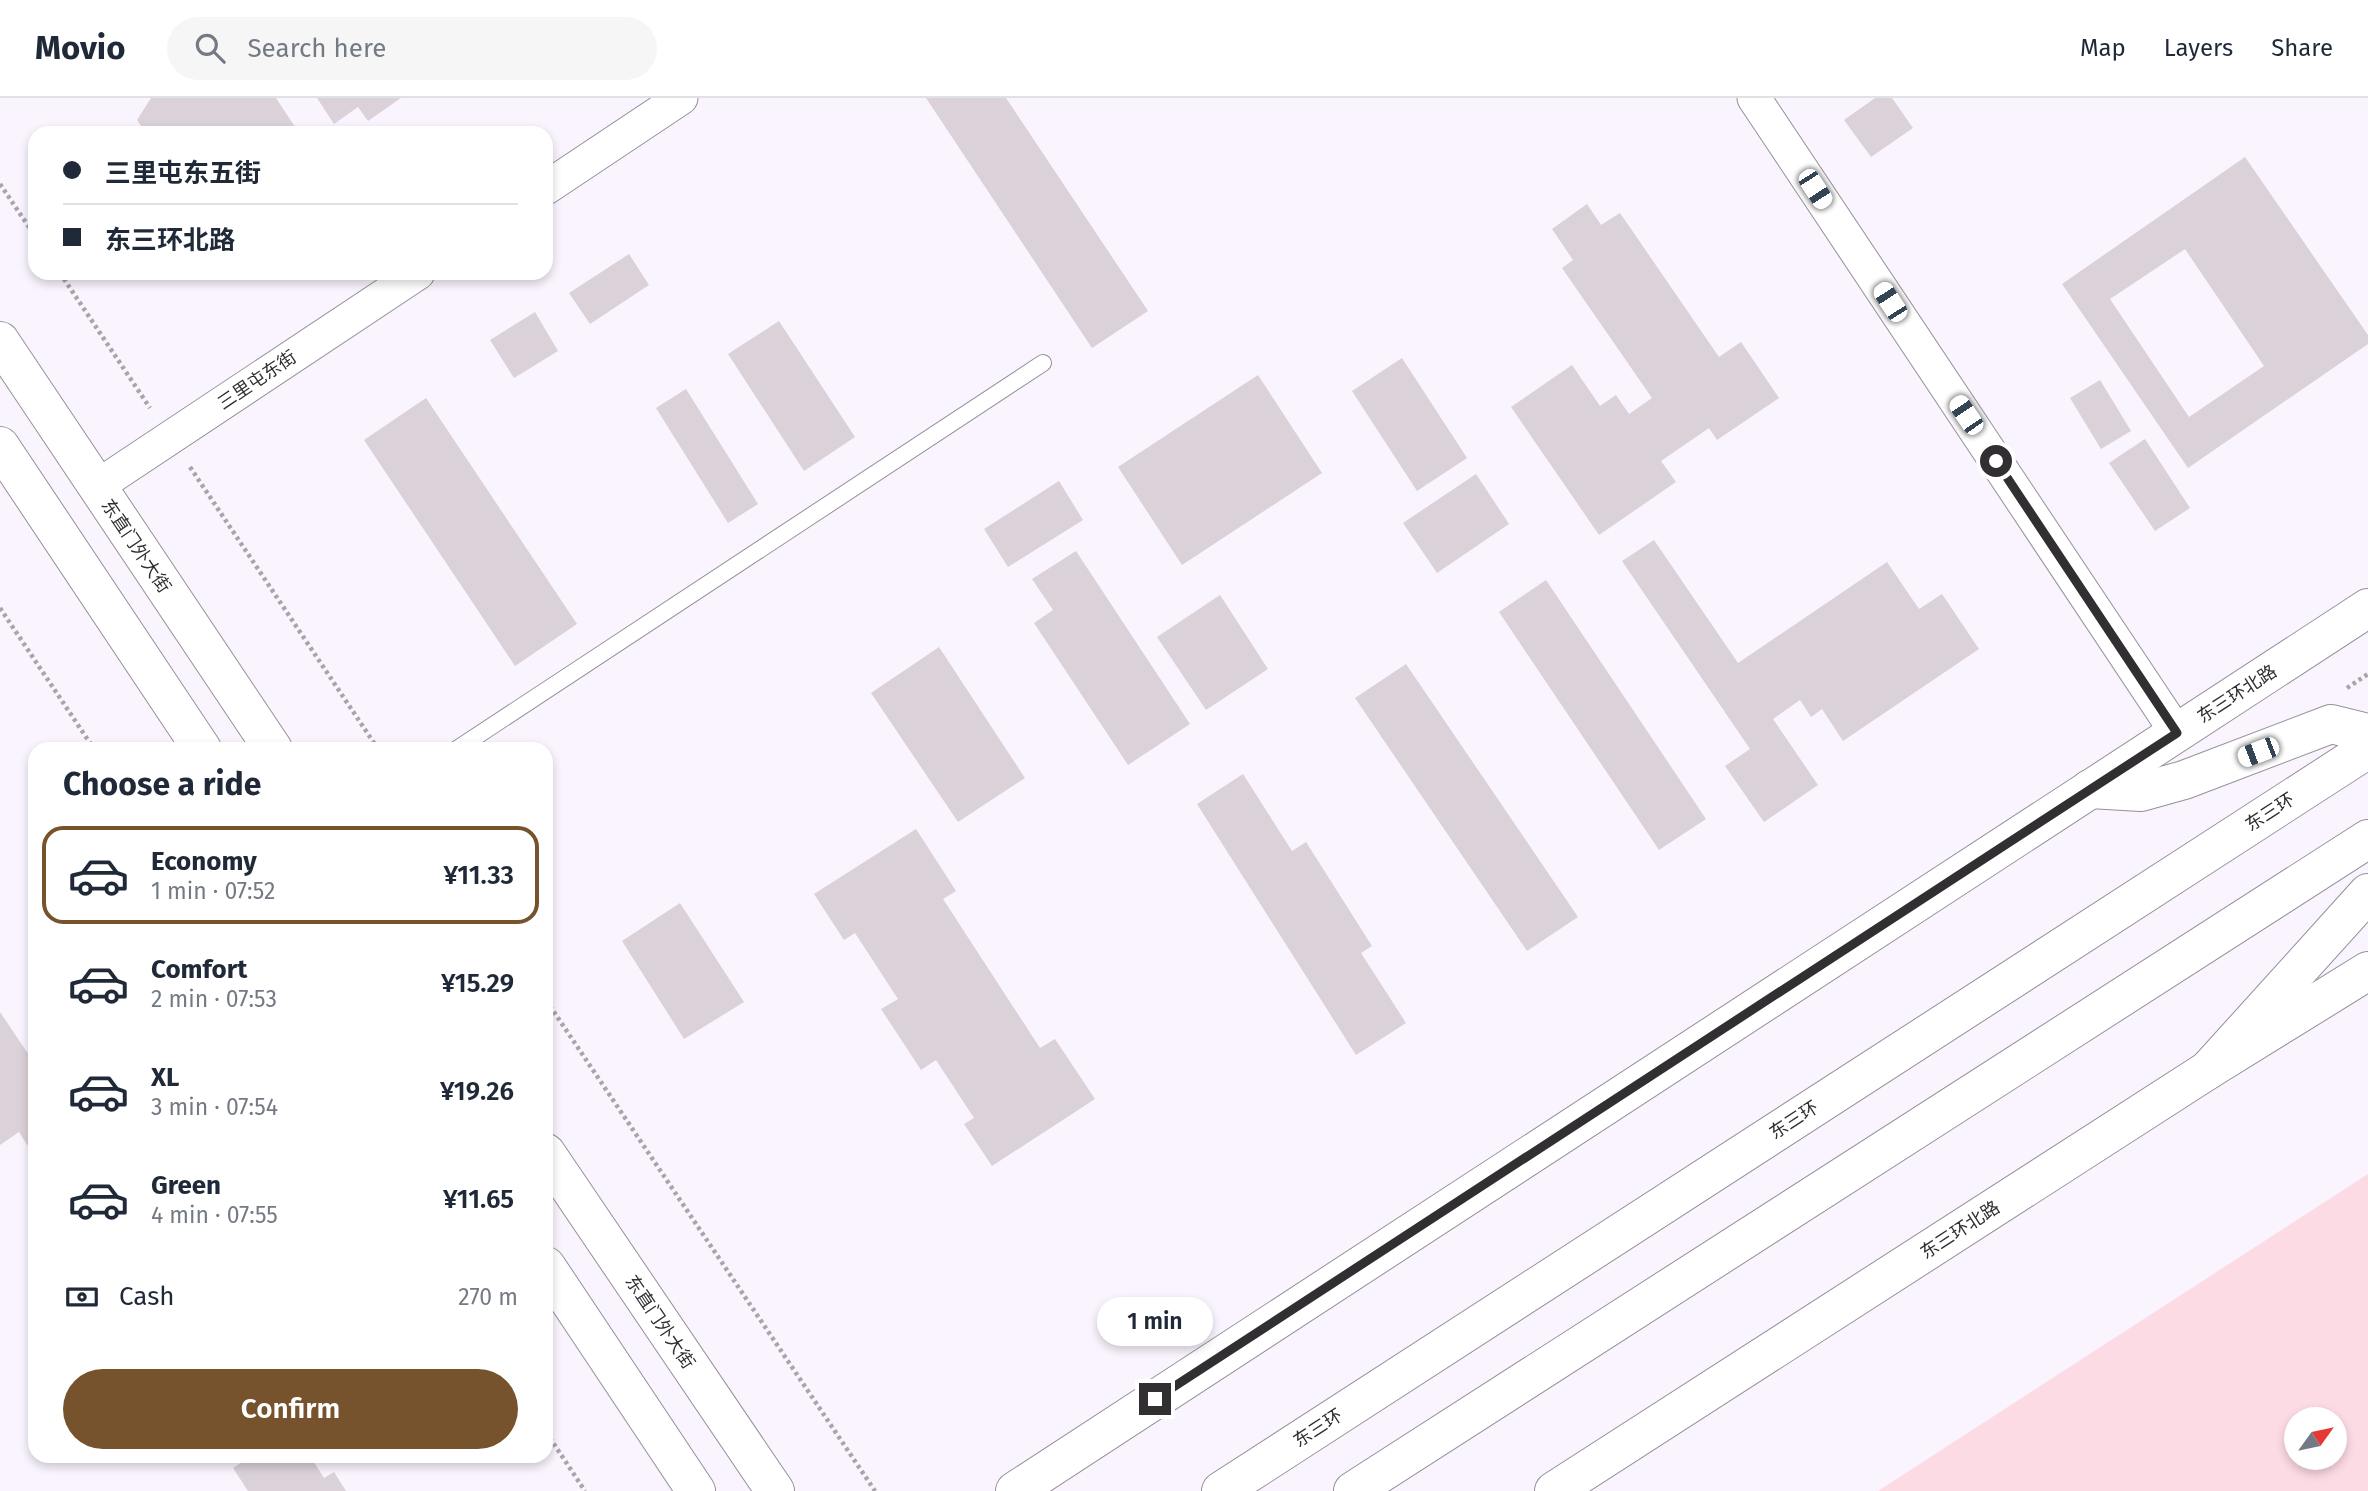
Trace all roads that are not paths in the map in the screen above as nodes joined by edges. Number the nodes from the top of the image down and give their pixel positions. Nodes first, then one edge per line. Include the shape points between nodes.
1 (681, 98) edge
2 (1754, 98) edge
3 (553, 183) edge
4 (407, 280) edge
5 (0, 341) edge
6 (1044, 363) dead end
7 (0, 446) edge
8 (96, 487) junction
9 (2368, 608) edge
10 (2177, 733) junction
11 (2368, 733) edge
12 (197, 742) edge
13 (268, 742) edge
14 (468, 742) edge
15 (2368, 749) edge
16 (2090, 789) junction
17 (2368, 839) edge
18 (2368, 894) edge
19 (2363, 983) edge
20 (2208, 1070) junction
21 (553, 1163) edge
22 (553, 1276) edge
23 (696, 1491) edge
24 (775, 1491) edge
25 (1015, 1491) edge
26 (1221, 1491) edge
27 (1353, 1491) edge
28 (1554, 1491) edge

1 - 3 street
2 - 10 street
4 - 8 street, 三里屯东街
5 - 8 main road, 东直门外大街
6 - 14 lane
7 - 12 main road
8 - 13 main road, 东直门外大街
9 - 10 main road, 东三环北路
10 - 16 main road, 东三环北路
11 - 16 main road via 2331,724 2141,792
15 - 26 main road, 东三环
16 - 25 main road, 东三环北路
17 - 27 main road
18 - 20 main road
19 - 20 main road, 东三环北路
20 - 28 main road, 东三环北路
21 - 24 main road, 东直门外大街
22 - 23 main road

